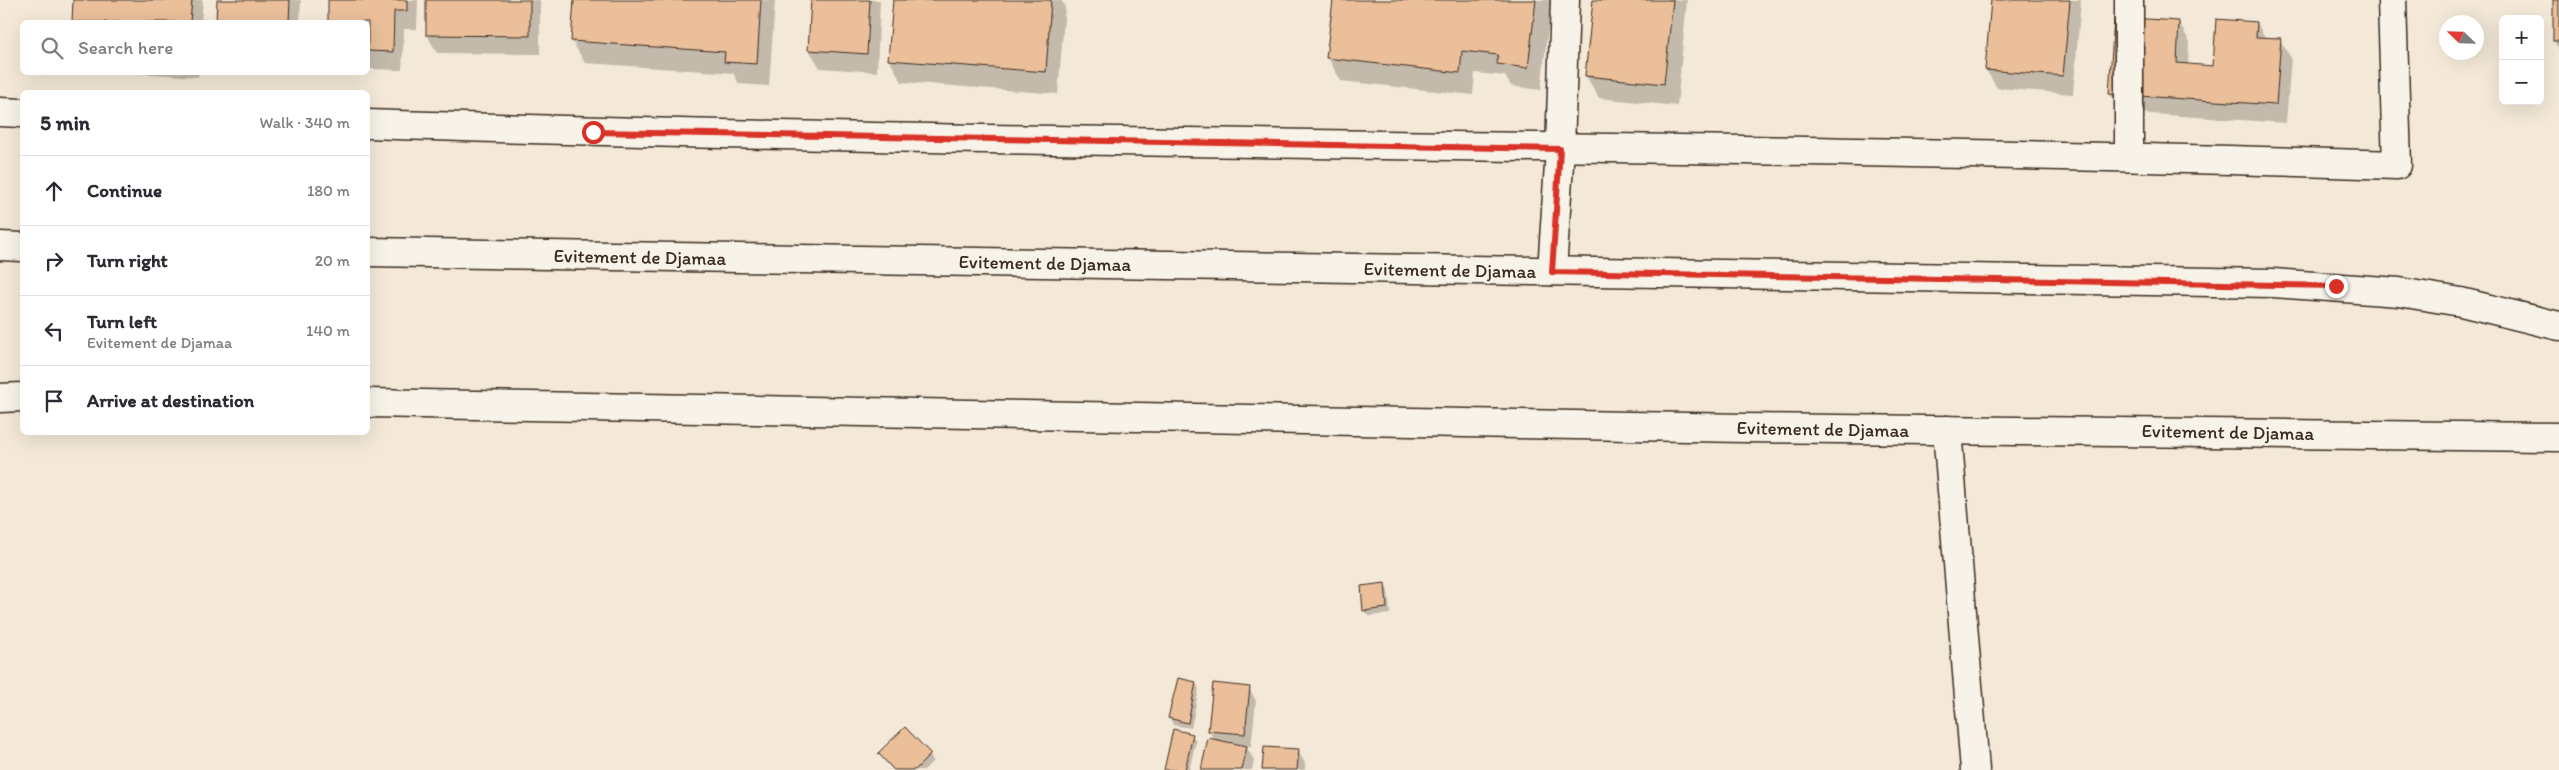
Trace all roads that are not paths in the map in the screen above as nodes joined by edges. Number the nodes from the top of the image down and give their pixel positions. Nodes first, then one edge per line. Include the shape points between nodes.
1 (1565, 0) edge
2 (2129, 0) edge
3 (2392, 0) edge
4 (0, 112) edge
5 (20, 113) edge
6 (370, 124) edge
7 (1560, 149) junction
8 (2129, 156) junction
9 (0, 246) edge
10 (20, 247) edge
11 (370, 252) edge
12 (1552, 272) junction
13 (2559, 326) edge
14 (0, 398) edge
15 (20, 398) edge
16 (370, 403) edge
17 (1947, 430) junction
18 (2559, 437) edge
19 (1974, 770) edge

1 - 7 main road
2 - 8 main road
3 - 8 main road via 2397,165
4 - 5 main road
6 - 7 main road via 603,132
7 - 8 main road
7 - 12 main road
9 - 10 main road
11 - 12 main road, Evitement de Djamaa
12 - 13 main road, Evitement de Djamaa via 2327,285 2461,302
14 - 15 main road
16 - 17 main road, Evitement de Djamaa
17 - 18 main road, Evitement de Djamaa
17 - 19 main road

